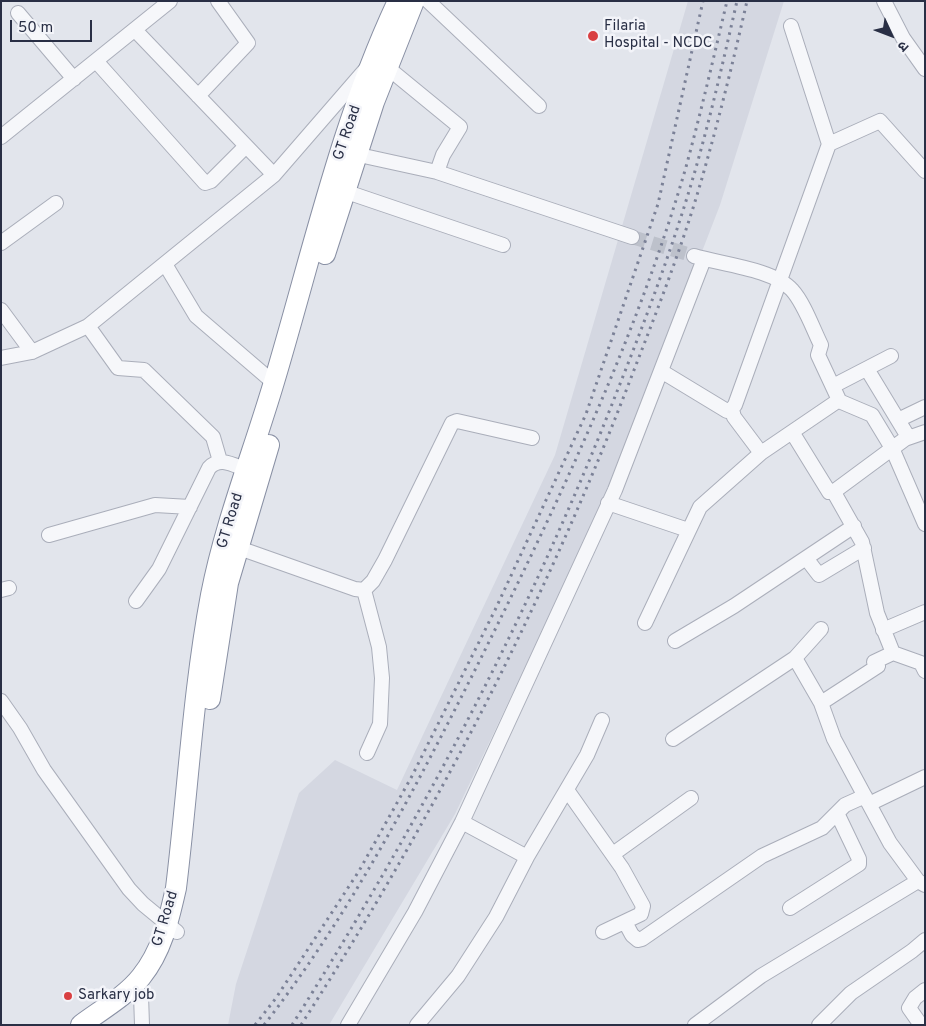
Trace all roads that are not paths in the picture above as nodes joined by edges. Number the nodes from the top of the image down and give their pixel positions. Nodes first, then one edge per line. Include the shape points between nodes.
1 (170, 1) edge
2 (218, 1) edge
3 (398, 1) edge
4 (414, 1) edge
5 (428, 1) edge
6 (884, 1) edge
7 (18, 13) dead end
8 (791, 26) dead end
9 (135, 30) junction
10 (96, 61) junction
11 (381, 64) junction
12 (925, 69) edge
13 (74, 79) junction
14 (198, 96) junction
15 (539, 106) dead end
16 (1, 138) edge
17 (829, 144) junction
18 (246, 146) junction
19 (349, 153) junction
20 (925, 171) edge
21 (437, 172) junction
22 (274, 175) junction
23 (337, 189) junction
24 (56, 203) dead end
25 (632, 237) tunnel mouth
26 (1, 243) edge
27 (503, 244) dead end
28 (165, 264) junction
29 (781, 281) junction
30 (303, 305) junction
31 (1, 310) edge
32 (88, 326) junction
33 (32, 352) junction
34 (891, 356) dead end
35 (1, 358) edge
36 (867, 369) junction
37 (662, 371) junction
38 (274, 384) junction
39 (833, 386) junction
40 (839, 401) junction
41 (925, 407) edge
42 (732, 410) junction
43 (898, 420) junction
44 (792, 432) junction
45 (925, 432) edge
46 (532, 438) dead end
47 (905, 439) junction
48 (892, 448) junction
49 (761, 453) junction
50 (220, 461) junction
51 (247, 470) junction
52 (836, 490) junction
53 (608, 503) junction
54 (190, 508) junction
55 (923, 518) edge
56 (854, 526) junction
57 (688, 530) junction
58 (48, 535) dead end
59 (238, 548) junction
60 (864, 548) junction
61 (806, 558) junction
62 (222, 581) junction
63 (364, 590) junction
64 (136, 601) dead end
65 (925, 612) edge
66 (645, 624) dead end
67 (821, 629) dead end
68 (883, 630) junction
69 (676, 641) dead end
70 (893, 653) junction
71 (795, 658) junction
72 (924, 665) edge
73 (1, 702) edge
74 (821, 704) junction
75 (602, 720) dead end
76 (673, 740) dead end
77 (367, 753) dead end
78 (925, 777) edge
79 (567, 790) junction
80 (691, 798) dead end
81 (867, 800) junction
82 (837, 812) junction
83 (462, 822) junction
84 (613, 854) junction
85 (527, 858) junction
86 (922, 883) edge
87 (790, 908) dead end
88 (626, 922) junction
89 (172, 928) junction
90 (603, 932) dead end
91 (925, 940) edge
92 (925, 990) edge
93 (141, 995) junction
94 (81, 1025) edge
95 (101, 1025) edge
96 (142, 1025) edge
97 (348, 1025) edge
98 (417, 1025) edge
99 (695, 1025) edge
100 (819, 1025) edge
101 (921, 1025) edge

1 - 9 street
2 - 14 street via 248,42
3 - 11 highway, GT Road
4 - 11 highway, GT Road
5 - 15 street
6 - 12 street
7 - 13 street
8 - 17 street
9 - 10 street
9 - 14 street
10 - 13 street
10 - 18 street via 205,183 211,181
11 - 19 highway, GT Road
11 - 21 street via 460,127
11 - 22 street
13 - 16 street
14 - 18 street
17 - 20 street via 880,121
17 - 29 street
18 - 22 street
19 - 21 street
19 - 23 highway, GT Road
21 - 25 street
22 - 28 street
23 - 27 street
23 - 30 highway, GT Road
24 - 26 street
28 - 32 street
28 - 38 street via 196,316
29 - 37 street via 699,258
29 - 39 street via 793,290 821,345 818,355
29 - 42 street
30 - 38 highway, GT Road
30 - 59 highway, GT Road
31 - 33 street
32 - 33 street
32 - 50 street via 118,368 144,370 206,429 217,446
33 - 35 street
34 - 36 street
36 - 39 street
36 - 43 street
37 - 42 street via 727,411
37 - 53 street
38 - 51 highway, GT Road
39 - 40 street
40 - 44 street
40 - 48 street via 872,415
41 - 43 street
42 - 49 street
43 - 47 street via 907,435
44 - 49 street
44 - 52 street via 829,492
45 - 47 street
46 - 63 street via 457,421 452,423 386,560
47 - 48 street
48 - 52 street
48 - 55 street
49 - 57 street via 700,507
50 - 51 street
50 - 54 street via 209,468
51 - 62 highway, GT Road
52 - 56 street via 836,496
53 - 57 street
53 - 83 street
54 - 58 street via 155,505
54 - 64 street via 159,568
56 - 60 street
56 - 61 street
57 - 66 street
59 - 62 highway, GT Road
59 - 63 street
60 - 61 street via 819,575
60 - 68 street
61 - 69 street
62 - 89 highway, GT Road via 202,649 196,762
63 - 77 street via 379,648 382,678 380,724
65 - 68 street
67 - 71 street
68 - 70 street
70 - 72 street
70 - 74 street via 874,662 878,666
71 - 74 street
71 - 76 street
73 - 89 street via 44,770 129,889
74 - 81 street via 834,739
75 - 79 street
78 - 81 street
79 - 84 street
79 - 85 street
80 - 84 street
81 - 82 street via 845,805
81 - 86 street via 890,844
82 - 87 street via 859,864
82 - 88 street via 822,828 762,856 642,939 632,935
83 - 85 street
83 - 97 street via 415,912
84 - 88 street via 643,906 641,914
85 - 98 street via 496,917 458,976
86 - 99 street via 761,976
88 - 90 street
89 - 93 highway, GT Road via 158,973
89 - 94 highway, GT Road via 140,978
91 - 100 street via 851,994
92 - 101 street via 909,1008
93 - 95 highway, GT Road
93 - 96 street

